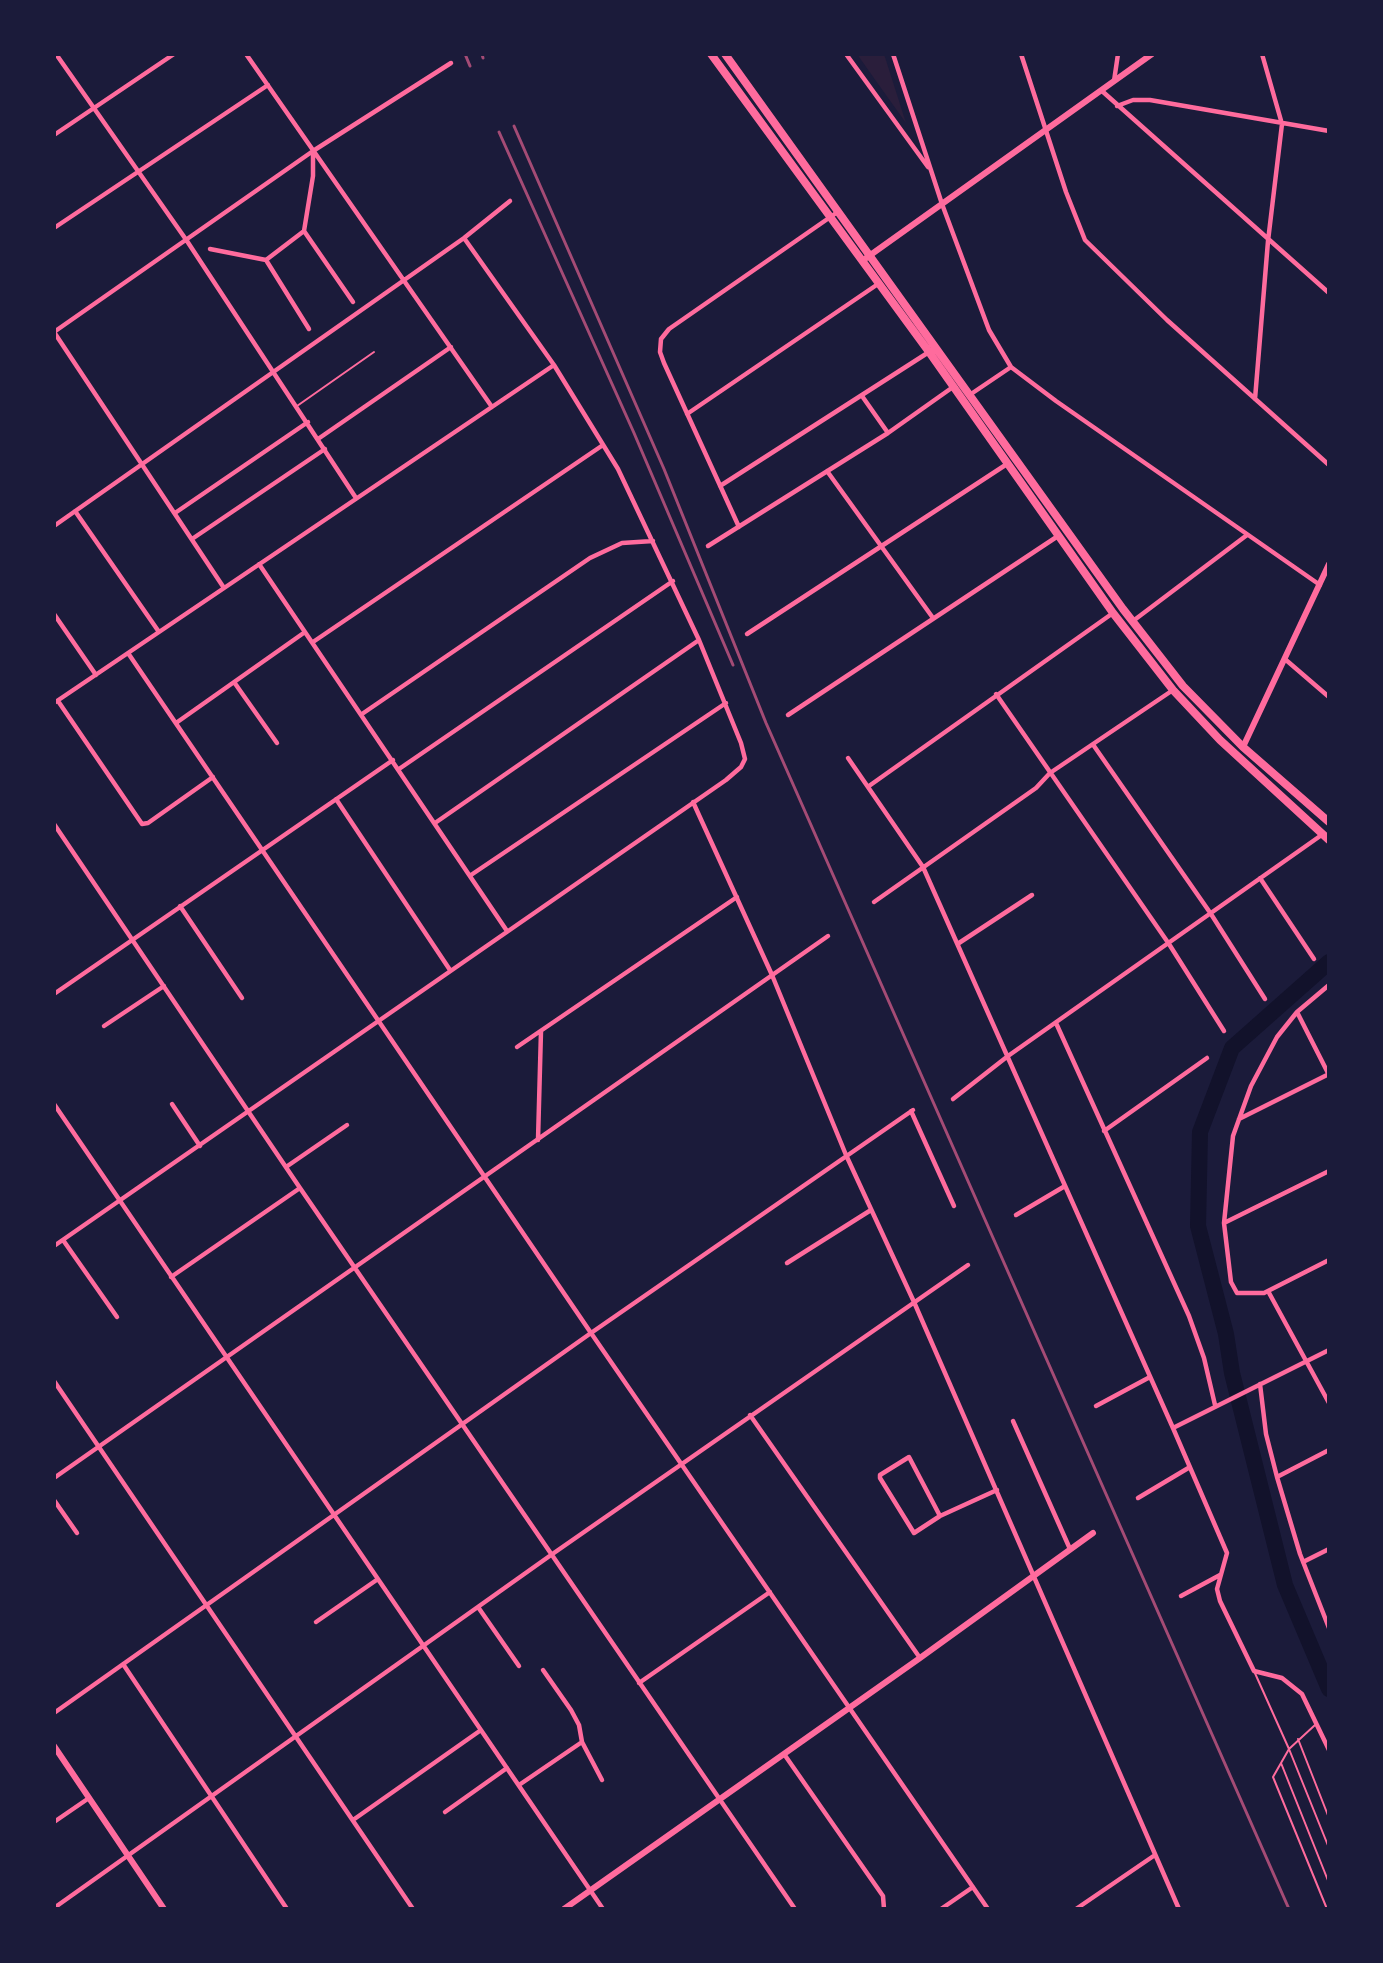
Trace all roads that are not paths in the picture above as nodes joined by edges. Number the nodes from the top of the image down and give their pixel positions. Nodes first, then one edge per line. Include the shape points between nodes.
1 (56, 54) edge
2 (174, 54) edge
3 (246, 54) edge
4 (711, 54) edge
5 (725, 54) edge
6 (846, 54) edge
7 (893, 54) edge
8 (1021, 54) edge
9 (1118, 54) edge
10 (1152, 54) edge
11 (1262, 54) edge
12 (449, 65) dead end
13 (1114, 82) junction
14 (268, 85) junction
15 (1102, 91) junction
16 (1117, 106) junction
17 (94, 108) junction
18 (1282, 124) junction
19 (1046, 128) junction
20 (1329, 131) edge
21 (54, 135) edge
22 (313, 151) junction
23 (137, 171) junction
24 (931, 171) junction
25 (510, 201) dead end
26 (942, 204) junction
27 (839, 211) junction
28 (830, 218) junction
29 (54, 228) edge
30 (304, 231) junction
31 (464, 238) junction
32 (187, 241) junction
33 (1268, 241) junction
34 (210, 249) dead end
35 (871, 255) junction
36 (266, 260) junction
37 (862, 261) junction
38 (404, 280) junction
39 (878, 284) junction
40 (1329, 293) edge
41 (353, 302) dead end
42 (309, 329) dead end
43 (54, 332) edge
44 (451, 347) junction
45 (374, 352) dead end
46 (928, 352) junction
47 (554, 365) junction
48 (1011, 367) junction
49 (273, 370) junction
50 (953, 387) junction
51 (971, 394) junction
52 (862, 396) junction
53 (1255, 399) junction
54 (297, 405) junction
55 (492, 407) junction
56 (687, 414) junction
57 (308, 422) junction
58 (888, 433) junction
59 (318, 439) junction
60 (603, 445) junction
61 (325, 449) junction
62 (142, 463) junction
63 (1007, 464) junction
64 (1329, 465) edge
65 (827, 471) junction
66 (720, 486) junction
67 (356, 498) junction
68 (75, 511) junction
69 (175, 513) junction
70 (54, 526) edge
71 (739, 527) junction
72 (1247, 535) junction
73 (1058, 536) junction
74 (192, 538) junction
75 (653, 541) junction
76 (881, 545) junction
77 (708, 546) dead end
78 (259, 564) junction
79 (1329, 564) edge
80 (673, 581) junction
81 (1320, 585) junction
82 (225, 588) junction
83 (1113, 613) junction
84 (54, 614) edge
85 (933, 618) junction
86 (1133, 621) junction
87 (159, 632) junction
88 (305, 632) junction
89 (747, 634) dead end
90 (699, 640) junction
91 (313, 642) junction
92 (128, 653) junction
93 (1286, 660) junction
94 (96, 675) junction
95 (234, 682) junction
96 (1173, 690) junction
97 (996, 694) junction
98 (1329, 697) edge
99 (56, 702) edge
100 (726, 704) junction
101 (362, 714) junction
102 (788, 715) dead end
103 (176, 723) junction
104 (277, 743) dead end
105 (1094, 746) junction
106 (1243, 747) junction
107 (848, 758) dead end
108 (393, 760) junction
109 (399, 769) junction
110 (1050, 773) junction
111 (213, 777) junction
112 (869, 786) junction
113 (336, 799) junction
114 (693, 802) junction
115 (435, 822) junction
116 (1329, 822) edge
117 (54, 824) edge
118 (61, 834) junction
119 (1326, 837) edge
120 (54, 839) edge
121 (261, 849) junction
122 (923, 867) junction
123 (471, 875) junction
124 (1260, 878) junction
125 (1032, 895) dead end
126 (737, 897) junction
127 (874, 902) dead end
128 (180, 906) junction
129 (1211, 914) junction
130 (507, 931) junction
131 (828, 936) dead end
132 (133, 938) junction
133 (959, 943) junction
134 (1169, 944) junction
135 (1314, 959) dead end
136 (450, 970) junction
137 (772, 975) junction
138 (1329, 985) edge
139 (164, 986) junction
140 (54, 994) edge
141 (242, 998) dead end
142 (1265, 999) dead end
143 (1297, 1012) junction
144 (378, 1021) junction
145 (1056, 1023) junction
146 (104, 1026) dead end
147 (1224, 1030) dead end
148 (541, 1031) junction
149 (517, 1047) dead end
150 (1008, 1056) junction
151 (1207, 1058) dead end
152 (1329, 1074) edge
153 (953, 1099) dead end
154 (172, 1104) dead end
155 (55, 1108) edge
156 (248, 1111) junction
157 (1239, 1119) junction
158 (347, 1125) dead end
159 (1104, 1131) junction
160 (538, 1140) junction
161 (200, 1146) junction
162 (846, 1155) junction
163 (286, 1167) junction
164 (1329, 1171) edge
165 (484, 1177) junction
166 (1065, 1186) junction
167 (300, 1188) junction
168 (120, 1201) junction
169 (954, 1206) dead end
170 (871, 1210) junction
171 (1016, 1215) dead end
172 (1224, 1223) junction
173 (63, 1240) junction
174 (54, 1246) edge
175 (1329, 1260) edge
176 (787, 1263) dead end
177 (968, 1265) dead end
178 (355, 1268) junction
179 (171, 1277) junction
180 (1268, 1291) junction
181 (914, 1302) junction
182 (117, 1317) dead end
183 (591, 1333) junction
184 (1329, 1350) edge
185 (227, 1359) junction
186 (1307, 1361) junction
187 (1150, 1377) junction
188 (54, 1381) edge
189 (1260, 1384) junction
190 (1329, 1403) edge
191 (1215, 1405) junction
192 (1096, 1406) dead end
193 (750, 1415) junction
194 (1012, 1421) dead end
195 (461, 1424) junction
196 (1173, 1428) junction
197 (99, 1448) junction
198 (1329, 1450) edge
199 (682, 1465) junction
200 (1190, 1467) junction
201 (1277, 1477) junction
202 (54, 1478) edge
203 (997, 1490) junction
204 (1138, 1498) dead end
205 (54, 1500) edge
206 (334, 1515) junction
207 (940, 1516) junction
208 (76, 1533) dead end
209 (1093, 1533) dead end
210 (1070, 1549) junction
211 (1329, 1549) edge
212 (551, 1555) junction
213 (1303, 1562) junction
214 (1220, 1575) junction
215 (1034, 1577) junction
216 (378, 1579) junction
217 (770, 1592) junction
218 (1181, 1596) dead end
219 (207, 1606) junction
220 (478, 1607) junction
221 (316, 1622) dead end
222 (1329, 1628) edge
223 (423, 1646) junction
224 (921, 1658) junction
225 (123, 1664) junction
226 (519, 1666) dead end
227 (543, 1670) dead end
228 (1254, 1671) junction
229 (639, 1683) junction
230 (850, 1708) junction
231 (54, 1713) edge
232 (1318, 1723) junction
233 (481, 1730) junction
234 (296, 1737) junction
235 (1298, 1739) junction
236 (582, 1742) junction
237 (54, 1746) edge
238 (1289, 1749) junction
239 (1329, 1750) edge
240 (784, 1754) junction
241 (1281, 1762) junction
242 (507, 1768) junction
243 (602, 1780) dead end
244 (519, 1785) junction
245 (210, 1797) junction
246 (89, 1798) junction
247 (720, 1799) junction
248 (445, 1812) dead end
249 (1329, 1818) edge
250 (353, 1820) junction
251 (54, 1822) edge
252 (1329, 1848) edge
253 (1155, 1854) junction
254 (129, 1856) junction
255 (1329, 1883) edge
256 (973, 1887) junction
257 (590, 1890) junction
258 (54, 1908) edge
259 (164, 1909) edge
260 (287, 1909) edge
261 (413, 1909) edge
262 (564, 1909) edge
263 (603, 1909) edge
264 (795, 1909) edge
265 (884, 1909) edge
266 (941, 1909) edge
267 (988, 1909) edge
268 (1076, 1909) edge
269 (1179, 1909) edge
270 (1326, 1909) edge

1 - 17 street
2 - 17 street
3 - 14 street
4 - 28 main road
5 - 27 main road
6 - 24 street
7 - 24 street
8 - 19 street
9 - 13 street
10 - 13 street
11 - 18 street
12 - 22 street
13 - 15 street
14 - 22 street
14 - 23 street
15 - 16 street
15 - 19 street
16 - 18 street via 1141,99
16 - 33 street
17 - 21 street
17 - 23 street
18 - 20 street
18 - 33 street
19 - 26 street
19 - 53 street via 1085,240
22 - 30 street
22 - 32 street
22 - 38 street
23 - 29 street
23 - 32 street
24 - 26 street
25 - 31 street
26 - 35 street
26 - 48 street via 989,330
27 - 28 street
27 - 35 main road
28 - 37 main road
28 - 56 street via 664,334 660,352
30 - 36 street
30 - 41 street
31 - 38 street
31 - 47 street
32 - 43 street
32 - 49 street
33 - 40 street
33 - 53 street
34 - 36 street
35 - 37 street
35 - 51 main road
36 - 42 street
37 - 39 main road
38 - 44 street
38 - 49 street
39 - 46 main road
39 - 56 street
43 - 62 street
44 - 55 street
44 - 59 street
45 - 54 lane
46 - 50 main road
46 - 52 street
47 - 55 street
47 - 60 street
48 - 51 street
48 - 72 street
49 - 54 street
49 - 62 street
50 - 58 street
50 - 63 main road
51 - 86 main road
52 - 58 street
52 - 66 street
53 - 64 street
54 - 57 street
55 - 67 street
56 - 66 street
57 - 59 street
57 - 69 street
58 - 65 street
59 - 61 street
60 - 75 street
60 - 91 street
61 - 67 street
61 - 74 street
62 - 68 street
62 - 69 street
63 - 73 main road
63 - 76 street
65 - 71 street
65 - 76 street
66 - 71 street
67 - 78 street
68 - 70 street
68 - 87 street
69 - 74 street
71 - 77 street
72 - 81 street
72 - 86 street
73 - 83 main road
73 - 85 street
74 - 82 street
75 - 80 street
75 - 101 street via 622,543 591,558
76 - 85 street
76 - 89 street
78 - 82 street
78 - 88 street
79 - 81 street
80 - 90 street
80 - 109 street
81 - 93 street
82 - 87 street
83 - 96 main road
83 - 97 street
84 - 94 street
85 - 102 street
86 - 106 main road via 1183,686
87 - 92 street
88 - 91 street
88 - 95 street
90 - 100 street
90 - 115 street
91 - 101 street
92 - 94 street
92 - 103 street
93 - 98 street
93 - 106 street
94 - 99 street
95 - 103 street
95 - 104 street
96 - 105 street
96 - 119 main road via 1220,740
97 - 110 street
97 - 112 street
99 - 111 street via 141,823
100 - 114 street via 745,759 735,773
100 - 123 street
101 - 108 street
103 - 111 street
105 - 110 street
105 - 129 street
106 - 116 main road
107 - 112 street
108 - 109 street
108 - 113 street
109 - 115 street
110 - 122 street via 1036,788
110 - 134 street
111 - 121 street
112 - 122 street
113 - 121 street
113 - 136 street
114 - 126 street
114 - 130 street
115 - 123 street
117 - 118 street
118 - 120 street
118 - 132 street
119 - 124 street
121 - 128 street
121 - 144 street
122 - 127 street
122 - 133 street
123 - 130 street
124 - 129 street
124 - 135 street
125 - 133 street
126 - 137 street
126 - 148 street
128 - 132 street
128 - 141 street
129 - 134 street
129 - 142 street
130 - 136 street
131 - 137 street
132 - 139 street
132 - 140 street
133 - 150 street
134 - 145 street
134 - 147 street
136 - 144 street
137 - 160 street
137 - 162 street
138 - 143 street
139 - 146 street
139 - 156 street
143 - 152 street
143 - 157 street via 1263,1061
144 - 156 street
144 - 165 street
145 - 150 street
145 - 159 street
148 - 149 street
148 - 160 street
150 - 153 street
150 - 166 street
151 - 159 street
152 - 157 street
154 - 161 street
155 - 168 street
156 - 161 street
156 - 163 street
157 - 172 street via 1228,1168
158 - 163 street
159 - 191 street via 1189,1316
160 - 165 street
161 - 168 street
162 - 169 street via 912,1110
162 - 170 street
162 - 183 street
163 - 167 street
164 - 172 street
165 - 178 street
165 - 183 street
166 - 171 street
166 - 187 street
167 - 178 street
167 - 179 street
168 - 173 street
168 - 179 street
170 - 176 street
170 - 181 street
172 - 180 street via 1234,1288 1242,1294
173 - 174 street
173 - 182 street
175 - 180 street
177 - 181 street
178 - 185 street
178 - 195 street
179 - 185 street
180 - 186 street
181 - 193 street
181 - 203 street
183 - 195 street
183 - 199 street
184 - 186 street
185 - 197 street
185 - 206 street
186 - 189 street
186 - 190 street
187 - 192 street
187 - 196 street
188 - 197 street
189 - 191 street
189 - 201 street via 1266,1434
191 - 196 street
193 - 199 street
193 - 224 street
194 - 210 street
195 - 206 street
195 - 212 street
196 - 200 street
197 - 202 street
197 - 219 street
198 - 201 street
199 - 212 street
199 - 217 street
200 - 204 street
200 - 214 street via 1227,1553
201 - 213 street
203 - 207 street
203 - 215 street
205 - 208 street
206 - 216 street
206 - 219 street
207 - 207 street via 916,1532 911,1531 880,1477 910,1458
209 - 210 street
210 - 215 street
211 - 213 street
212 - 220 street
212 - 229 street
213 - 222 street
214 - 218 street
214 - 228 street via 1220,1601
215 - 224 street
215 - 253 street
216 - 221 street
216 - 223 street
217 - 229 street
217 - 230 street
219 - 225 street
219 - 234 street
220 - 223 street
220 - 226 street
223 - 233 street
223 - 234 street
224 - 230 street
225 - 231 street
225 - 245 street
227 - 236 street via 575,1718
228 - 232 street via 1282,1678 1294,1686
228 - 238 lane
229 - 247 street
230 - 240 street
230 - 256 street
232 - 235 lane
232 - 239 street
233 - 242 street
233 - 250 street
234 - 245 street
234 - 250 street
235 - 238 lane
235 - 249 lane
236 - 243 street
236 - 244 street
237 - 246 street
238 - 241 lane
238 - 252 lane
240 - 247 street
240 - 265 street via 883,1896
241 - 255 lane
241 - 270 lane via 1273,1778
242 - 244 street
242 - 248 street
244 - 257 street
245 - 254 street
245 - 260 street
246 - 251 street
246 - 254 street
247 - 257 street
247 - 264 street
250 - 261 street
253 - 268 street
253 - 269 street
254 - 258 street
254 - 259 street
256 - 266 street
256 - 267 street
257 - 262 street
257 - 263 street

